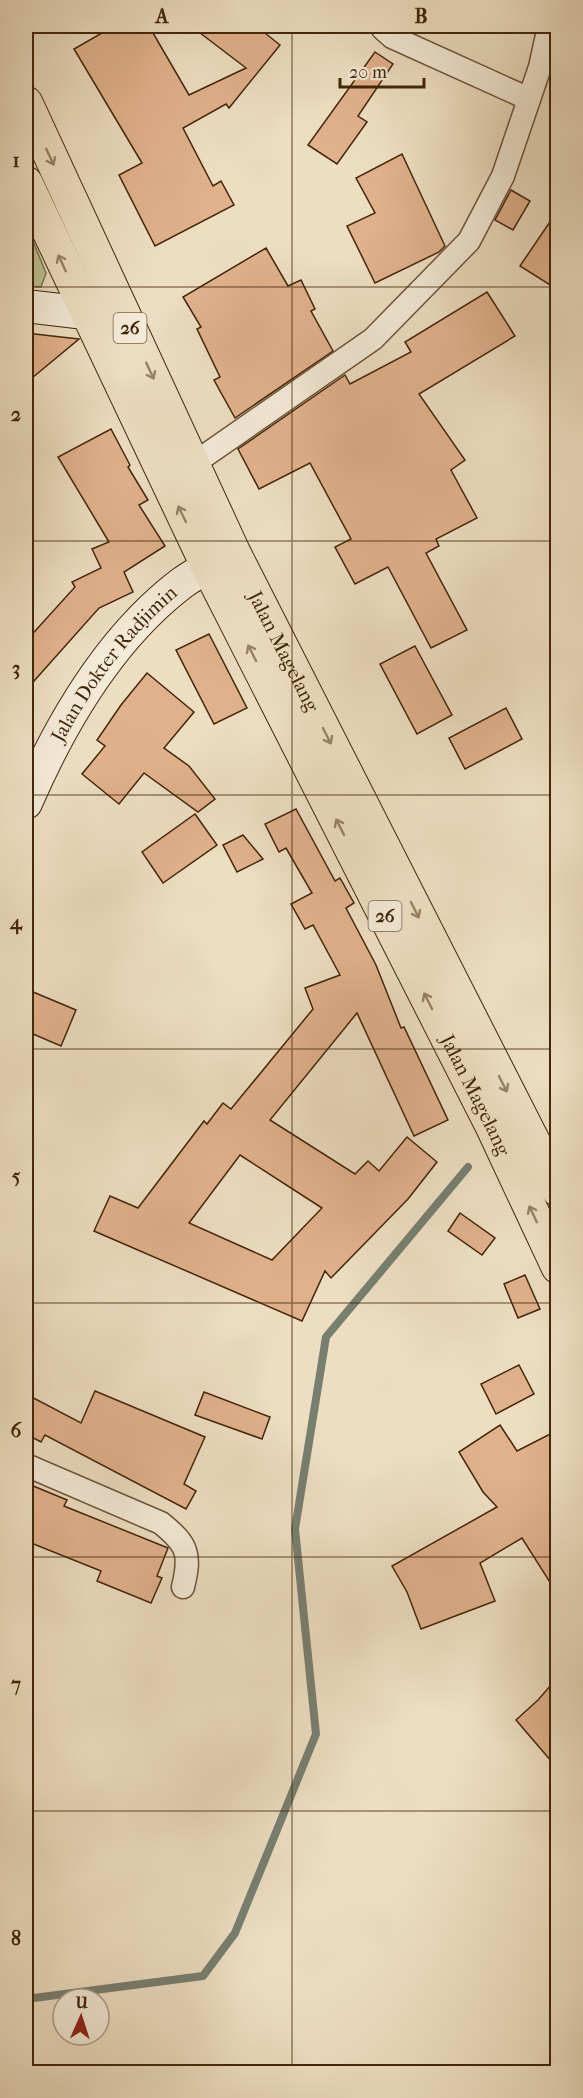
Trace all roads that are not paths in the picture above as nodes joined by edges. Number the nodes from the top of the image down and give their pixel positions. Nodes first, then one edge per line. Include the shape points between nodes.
1 (383, 26) edge
2 (549, 26) edge
3 (529, 99) junction
4 (26, 103) edge
5 (26, 183) edge
6 (26, 306) edge
7 (85, 313) junction
8 (193, 464) junction
9 (221, 560) junction
10 (26, 803) edge
11 (558, 1190) edge
12 (558, 1267) edge
13 (26, 1465) edge
14 (183, 1587) dead end

1 - 3 street via 392,37
2 - 3 street
3 - 8 street via 504,176 469,241 373,339
4 -> 8 highway, Jalan Magelang / 26
7 -> 5 highway, Jalan Magelang / 26
6 - 7 main road
9 -> 7 highway, Jalan Magelang / 26
8 - 9 highway, Jalan Magelang / 26
9 - 10 main road, Jalan Dokter Radjimin via 183,582 162,600 114,652 66,723
9 -> 11 highway, Jalan Magelang / 26
12 -> 9 highway, Jalan Magelang / 26
13 - 14 street via 161,1523 180,1539 189,1560

